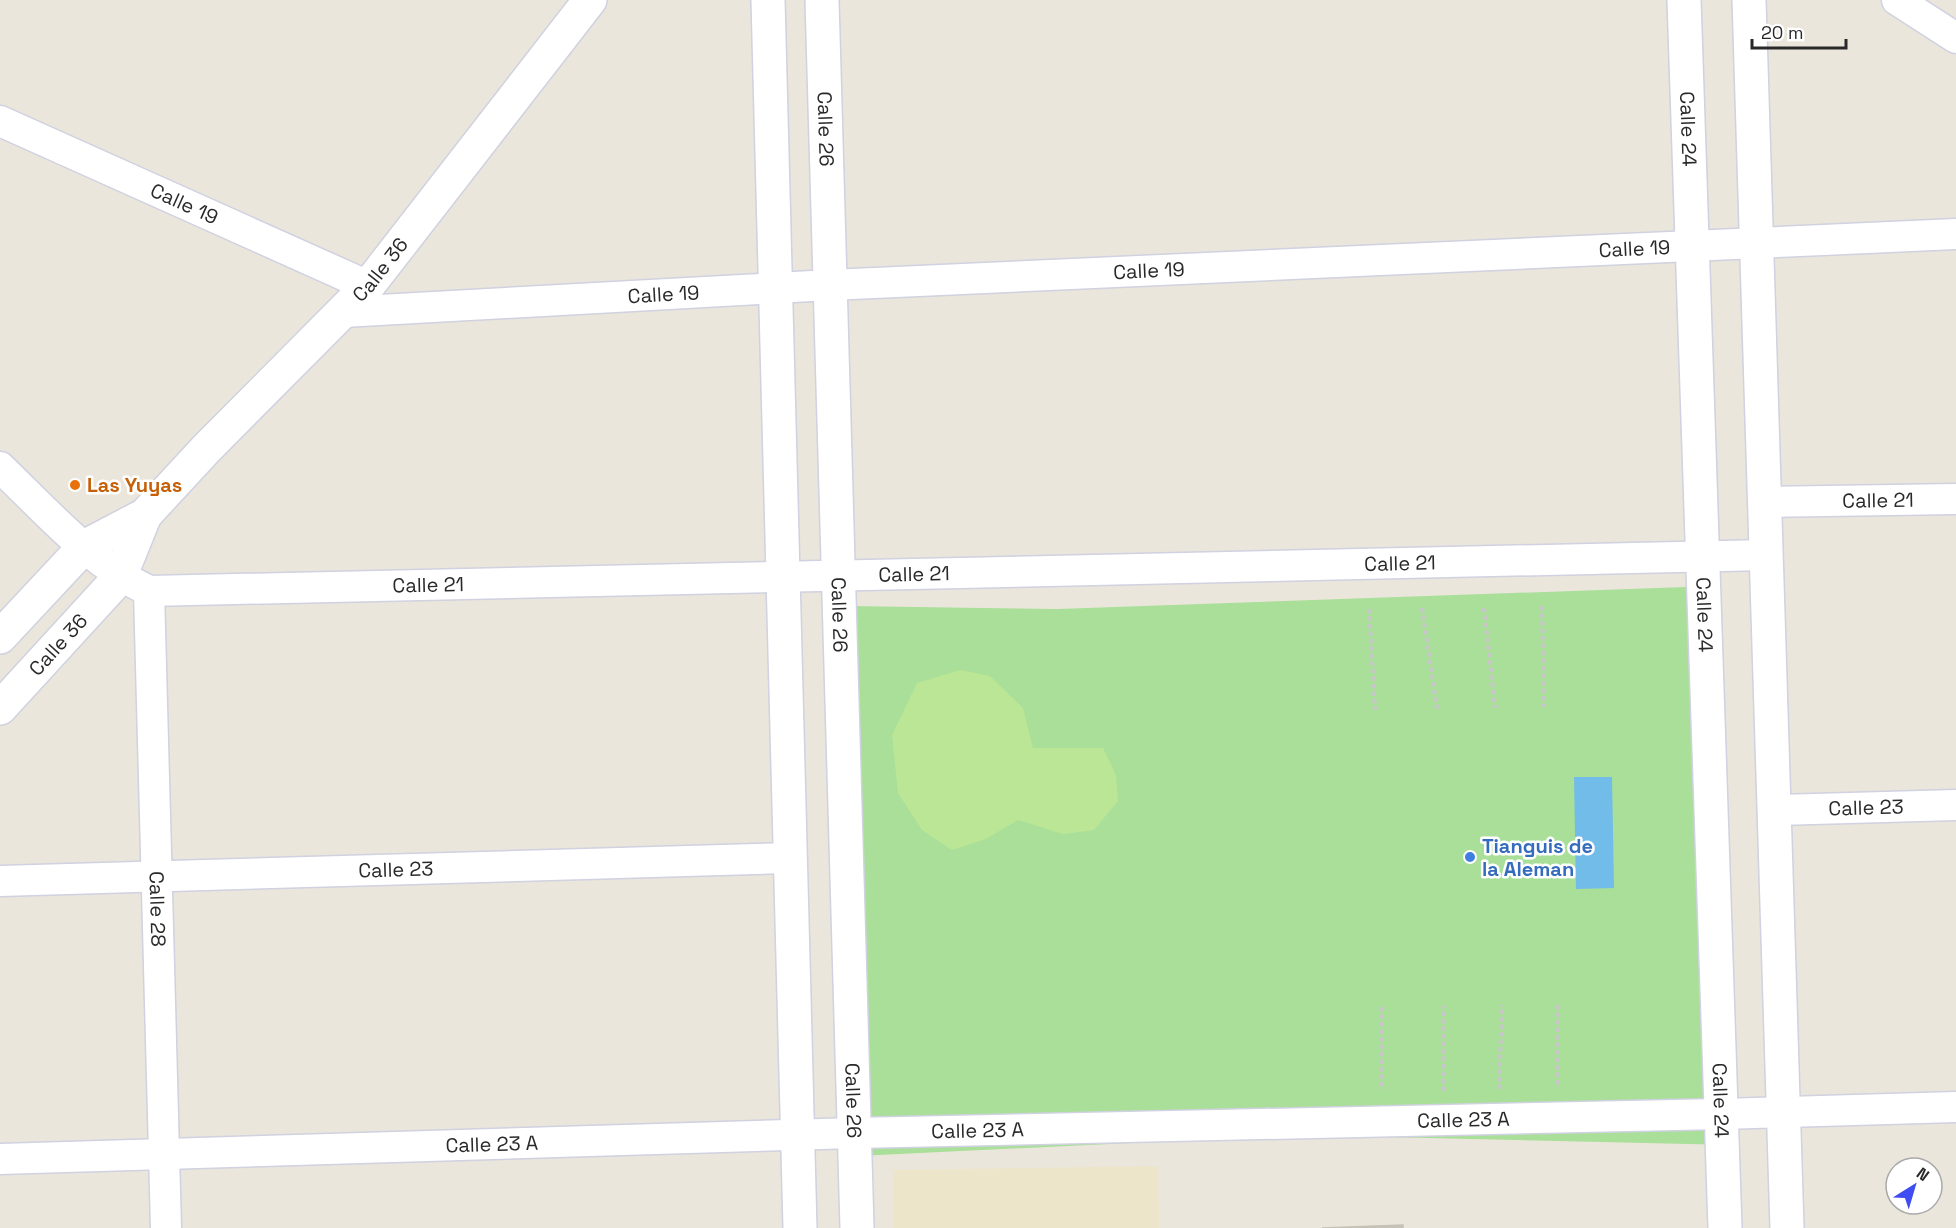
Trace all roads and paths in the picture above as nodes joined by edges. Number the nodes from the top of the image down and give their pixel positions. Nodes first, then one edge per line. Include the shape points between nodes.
1 (590, 0) edge
2 (768, 0) edge
3 (822, 0) edge
4 (1684, 0) edge
5 (1749, 0) edge
6 (1897, 0) edge
7 (1956, 38) edge
8 (0, 121) edge
9 (1956, 234) edge
10 (1756, 243) junction
11 (1692, 246) junction
12 (830, 285) junction
13 (368, 286) junction
14 (775, 288) junction
15 (343, 312) junction
16 (0, 467) edge
17 (1956, 499) edge
18 (1764, 502) junction
19 (145, 515) junction
20 (84, 547) junction
21 (1766, 555) junction
22 (1702, 557) junction
23 (120, 577) junction
24 (783, 577) junction
25 (838, 577) junction
26 (149, 591) junction
27 (1542, 606) dead end
28 (1422, 608) dead end
29 (1484, 608) dead end
30 (1369, 609) dead end
31 (0, 637) edge
32 (1544, 707) dead end
33 (0, 708) edge
34 (1495, 708) dead end
35 (1437, 709) dead end
36 (1375, 710) dead end
37 (1956, 806) edge
38 (1774, 810) junction
39 (790, 858) junction
40 (157, 875) junction
41 (0, 881) edge
42 (1502, 1005) dead end
43 (1557, 1005) dead end
44 (1444, 1006) dead end
45 (1381, 1007) dead end
46 (1499, 1091) dead end
47 (1444, 1093) dead end
48 (1382, 1095) dead end
49 (1558, 1100) dead end
50 (1956, 1107) edge
51 (1783, 1111) junction
52 (1721, 1114) junction
53 (855, 1133) junction
54 (797, 1135) junction
55 (164, 1155) junction
56 (0, 1159) edge
57 (166, 1228) edge
58 (800, 1228) edge
59 (857, 1228) edge
60 (1725, 1228) edge
61 (1786, 1228) edge

1 - 13 street, Calle 36
2 - 14 street
3 - 12 street, Calle 26
4 - 11 street, Calle 24
5 - 10 street
6 - 7 street
8 - 13 street, Calle 19
9 - 10 street, Calle 19
10 - 11 street, Calle 19
10 - 18 street
11 - 12 street, Calle 19
11 - 22 street, Calle 24
12 - 14 street, Calle 19
12 - 25 street, Calle 26
13 - 15 street, Calle 36
14 - 15 street, Calle 19
14 - 24 street
15 - 19 street, Calle 36
16 - 20 street, Calle 21
17 - 18 street, Calle 21
18 - 21 street
19 - 20 street, Calle 36
19 - 23 street, Calle 36
20 - 23 street, Calle 21
20 - 31 street, Calle 36
21 - 22 street, Calle 21
21 - 38 street
22 - 25 street, Calle 21
22 - 52 street, Calle 24
23 - 26 street, Calle 21
23 - 33 street, Calle 36
24 - 25 street, Calle 21
24 - 26 street, Calle 21
24 - 39 street
25 - 53 street, Calle 26
26 - 40 street, Calle 28
27 - 32 path
28 - 35 path
29 - 34 path
30 - 36 path
37 - 38 street, Calle 23
38 - 51 street
39 - 40 street, Calle 23
39 - 54 street
40 - 41 street, Calle 23
40 - 55 street, Calle 28
42 - 46 path
43 - 49 path
44 - 47 path
45 - 48 path
50 - 51 street, Calle 23 A
51 - 52 street, Calle 23 A
51 - 61 street
52 - 53 street, Calle 23 A
52 - 60 street, Calle 24
53 - 54 street, Calle 23 A
53 - 59 street, Calle 26
54 - 55 street, Calle 23 A
54 - 58 street
55 - 56 street, Calle 23 A
55 - 57 street, Calle 28

